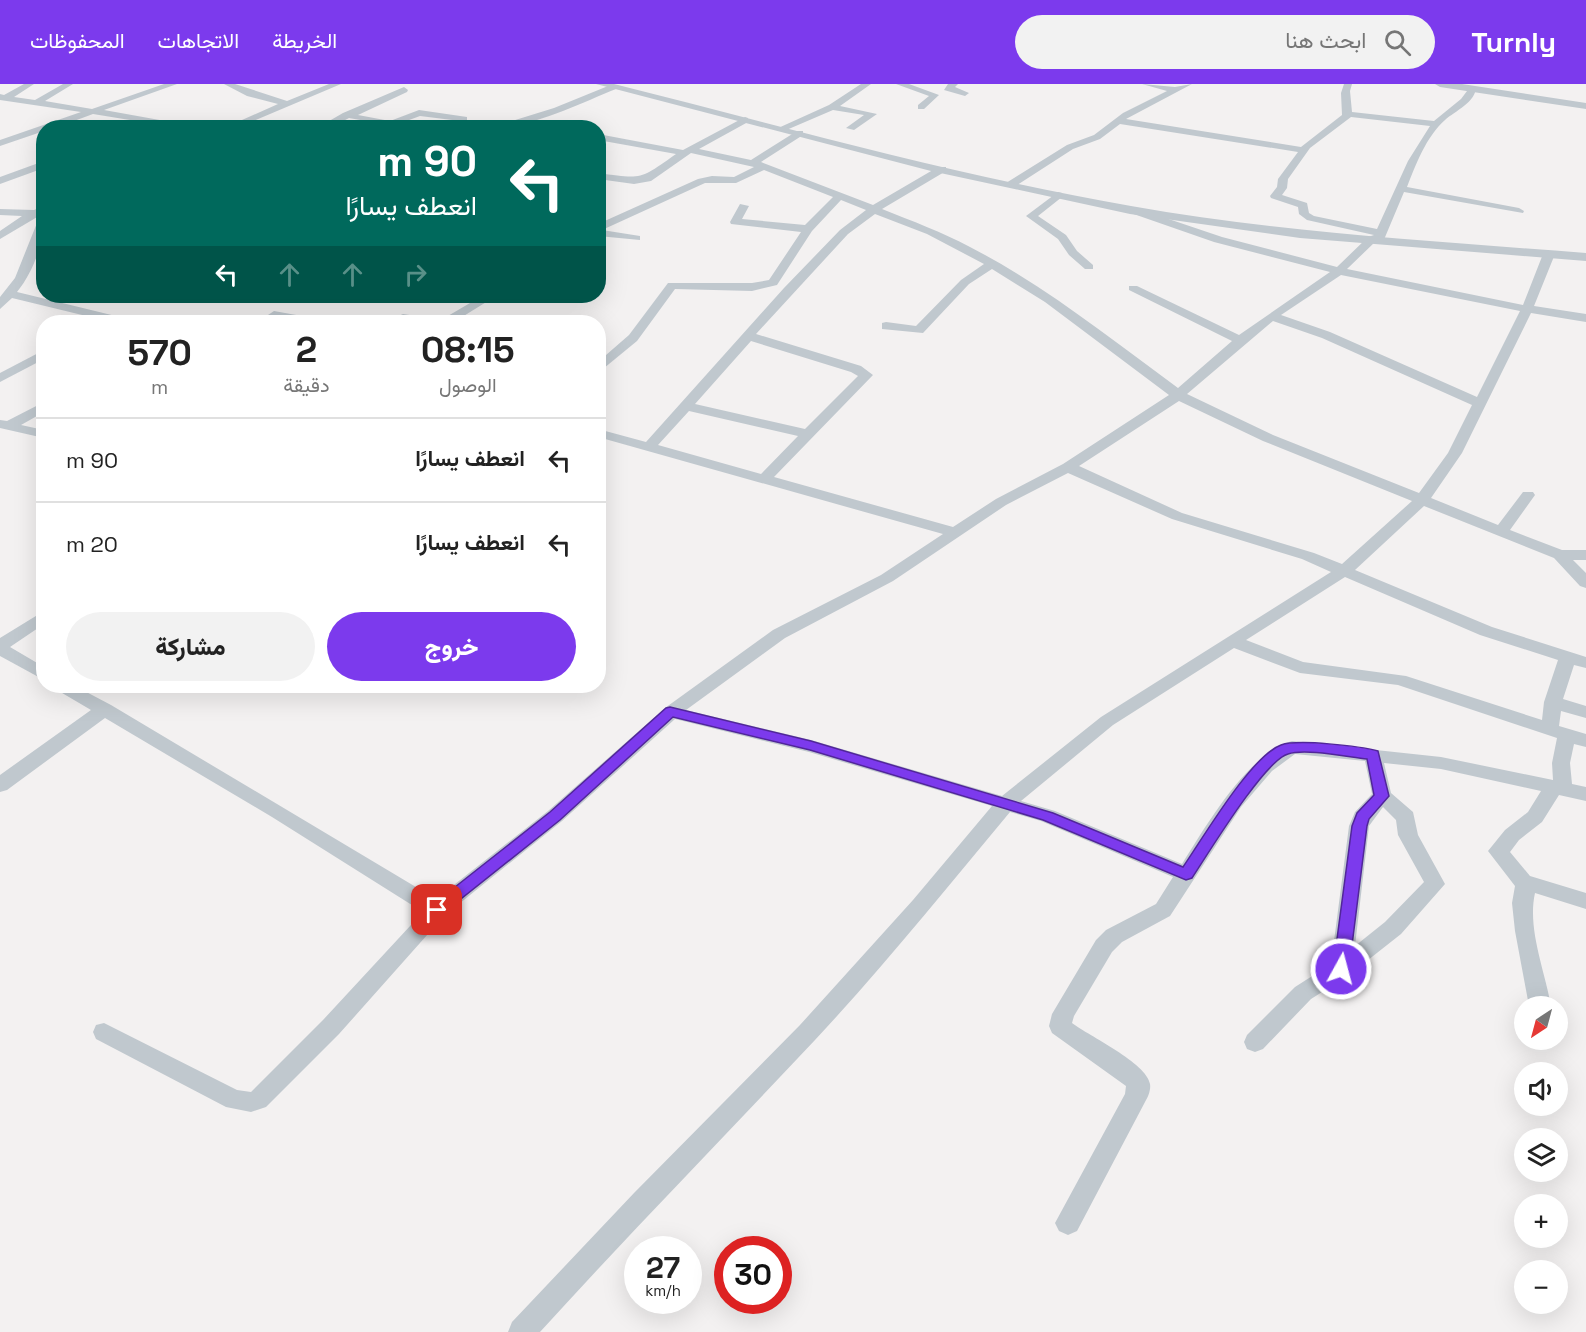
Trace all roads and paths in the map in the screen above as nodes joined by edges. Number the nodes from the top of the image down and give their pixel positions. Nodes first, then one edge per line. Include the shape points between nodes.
1 (30, 84) edge
2 (69, 84) edge
3 (173, 84) edge
4 (228, 84) edge
5 (337, 84) edge
6 (900, 84) edge
7 (954, 84) edge
8 (1146, 84) edge
9 (1188, 84) edge
10 (1348, 84) edge
11 (1440, 84) edge
12 (607, 86) edge
13 (848, 86) dead end
14 (863, 86) edge
15 (130, 88) dead end
16 (1473, 89) junction
17 (404, 90) dead end
18 (1178, 90) junction
19 (964, 93) dead end
20 (3, 98) edge
21 (121, 101) junction
22 (37, 102) junction
23 (287, 104) junction
24 (832, 106) junction
25 (1586, 106) edge
26 (921, 107) dead end
27 (96, 111) junction
28 (1348, 114) junction
29 (346, 115) junction
30 (53, 120) edge
31 (66, 120) edge
32 (92, 120) edge
33 (151, 120) edge
34 (248, 120) edge
35 (336, 120) edge
36 (370, 120) edge
37 (401, 120) edge
38 (461, 120) edge
39 (521, 120) edge
40 (745, 120) junction
41 (1119, 121) junction
42 (1436, 124) junction
43 (852, 128) dead end
44 (781, 129) junction
45 (36, 130) edge
46 (800, 133) junction
47 (15, 137) junction
48 (36, 137) edge
49 (606, 138) edge
50 (0, 143) edge
51 (1303, 150) junction
52 (687, 151) junction
53 (753, 163) junction
54 (764, 166) junction
55 (36, 167) edge
56 (942, 169) junction
57 (606, 177) edge
58 (0, 182) edge
59 (1010, 185) junction
60 (0, 188) edge
61 (1402, 189) junction
62 (1058, 195) junction
63 (839, 196) junction
64 (744, 206) dead end
65 (873, 210) junction
66 (1129, 210) junction
67 (1519, 211) dead end
68 (0, 212) edge
69 (36, 214) edge
70 (36, 216) edge
71 (606, 224) edge
72 (36, 228) edge
73 (808, 229) junction
74 (606, 234) edge
75 (0, 236) edge
76 (636, 237) dead end
77 (1377, 237) junction
78 (1549, 254) junction
79 (1586, 257) edge
80 (992, 264) junction
81 (1089, 267) dead end
82 (1339, 271) junction
83 (1133, 288) dead end
84 (4, 298) edge
85 (478, 303) edge
86 (1527, 309) junction
87 (83, 315) edge
88 (458, 315) edge
89 (1271, 316) junction
90 (1586, 318) edge
91 (886, 326) dead end
92 (749, 336) junction
93 (1240, 340) junction
94 (36, 358) edge
95 (606, 362) edge
96 (0, 378) edge
97 (1178, 396) junction
98 (1480, 403) junction
99 (685, 406) junction
100 (36, 410) edge
101 (4, 425) edge
102 (36, 432) edge
103 (807, 434) junction
104 (606, 435) edge
105 (649, 447) junction
106 (1068, 467) junction
107 (765, 478) junction
108 (1528, 495) dead end
109 (1423, 499) junction
110 (1502, 530) junction
111 (955, 532) junction
112 (1560, 555) junction
113 (1586, 555) edge
114 (1346, 570) junction
115 (1586, 583) edge
116 (36, 622) edge
117 (1232, 641) junction
118 (0, 647) edge
119 (1568, 657) junction
120 (1586, 663) edge
121 (36, 670) edge
122 (76, 693) edge
123 (1553, 702) junction
124 (105, 709) junction
125 (670, 711) junction
126 (1586, 712) edge
127 (1558, 732) junction
128 (1586, 741) edge
129 (1373, 755) junction
130 (0, 785) edge
131 (1559, 788) junction
132 (1586, 794) edge
133 (1382, 796) junction
134 (1006, 804) junction
135 (1186, 874) junction
136 (1524, 882) junction
137 (1586, 901) edge
138 (437, 910) junction
139 (1341, 969) junction
140 (1537, 996) edge
141 (104, 1032) dead end
142 (1255, 1041) dead end
143 (1068, 1223) dead end
144 (522, 1332) edge

1 - 20 street
2 - 22 street
3 - 21 street
4 - 23 street
5 - 23 street
6 - 26 street via 935,95
7 - 19 street via 947,88
8 - 18 street
9 - 18 street
10 - 28 street
11 - 16 street
12 - 39 street via 557,110
12 - 40 street
13 - 14 street
14 - 24 street
15 - 21 street
16 - 25 street
16 - 42 street via 1461,106
17 - 29 street
18 - 41 street
20 - 22 street
21 - 27 street
22 - 27 street
22 - 30 street via 34,108
23 - 34 street
24 - 43 street via 871,113
24 - 44 street
27 - 31 street
27 - 32 street
27 - 33 street
28 - 42 street
28 - 51 street
29 - 35 street
29 - 36 street
37 - 38 street via 421,113
40 - 44 street
40 - 52 street
41 - 51 street
41 - 59 street
42 - 61 street via 1411,165
44 - 46 street
45 - 47 street
46 - 53 street
46 - 56 street
47 - 48 street
47 - 50 street
49 - 52 street
51 - 77 street via 1275,196 1303,205 1304,214 1311,218
52 - 53 street
52 - 57 street via 641,182
53 - 54 street
54 - 63 street
54 - 71 street via 736,180 702,181
55 - 58 street
56 - 59 street
56 - 65 street
58 - 60 street
59 - 62 street
61 - 67 street
61 - 77 street
62 - 66 street
62 - 81 street via 1031,216 1058,233
63 - 65 street
63 - 73 street
64 - 73 street via 735,222
65 - 80 street via 931,232
65 - 92 street via 830,247
66 - 77 street via 1239,226
66 - 82 street via 1175,228
68 - 69 street
70 - 75 street
72 - 84 street via 21,279
73 - 95 street via 771,285 672,285 633,339
74 - 76 street
77 - 78 street
77 - 82 street
78 - 79 street
78 - 86 street
80 - 91 street via 965,282 919,330
80 - 97 street via 1049,299
82 - 86 street
82 - 89 street
83 - 93 street
84 - 87 street
85 - 88 street
86 - 90 street
86 - 98 street
89 - 93 street
89 - 98 street via 1326,335
92 - 99 street
92 - 103 street via 866,373
93 - 97 street
94 - 96 street
97 - 106 street
97 - 109 street via 1268,438
98 - 109 street via 1455,453
99 - 103 street
99 - 105 street
100 - 101 street
101 - 102 street
103 - 107 street
104 - 105 street
105 - 107 street
106 - 111 street via 1001,502
106 - 114 street via 1192,522
107 - 111 street
108 - 110 street
109 - 110 street
109 - 114 street
110 - 112 street
111 - 125 street via 887,578 771,639
112 - 113 street
112 - 115 street
114 - 117 street
114 - 119 street via 1486,631
116 - 118 street
117 - 127 street via 1300,667 1401,680
117 - 134 street via 1107,721
118 - 121 street
119 - 120 street
119 - 123 street
122 - 124 street
123 - 126 street
123 - 127 street
124 - 130 street
124 - 138 street
125 - 134 street via 811,746
125 - 138 street via 555,816
127 - 128 street
127 - 131 street
129 - 131 street via 1441,763
129 - 133 street
129 - 135 street via 1292,747 1280,752 1268,761 1235,803
131 - 132 street
131 - 136 street via 1498,851
133 - 139 street via 1362,817 1359,826
133 - 139 street via 1406,817 1408,835 1435,884 1393,928
134 - 135 street via 1081,829
134 - 144 street via 808,1032
135 - 143 street via 1163,910 1114,936 1104,946 1063,1014 1060,1026 1138,1083 1137,1095
136 - 137 street
136 - 140 street via 1522,903
138 - 141 street via 331,1027 258,1100 234,1100
139 - 142 street via 1303,993

